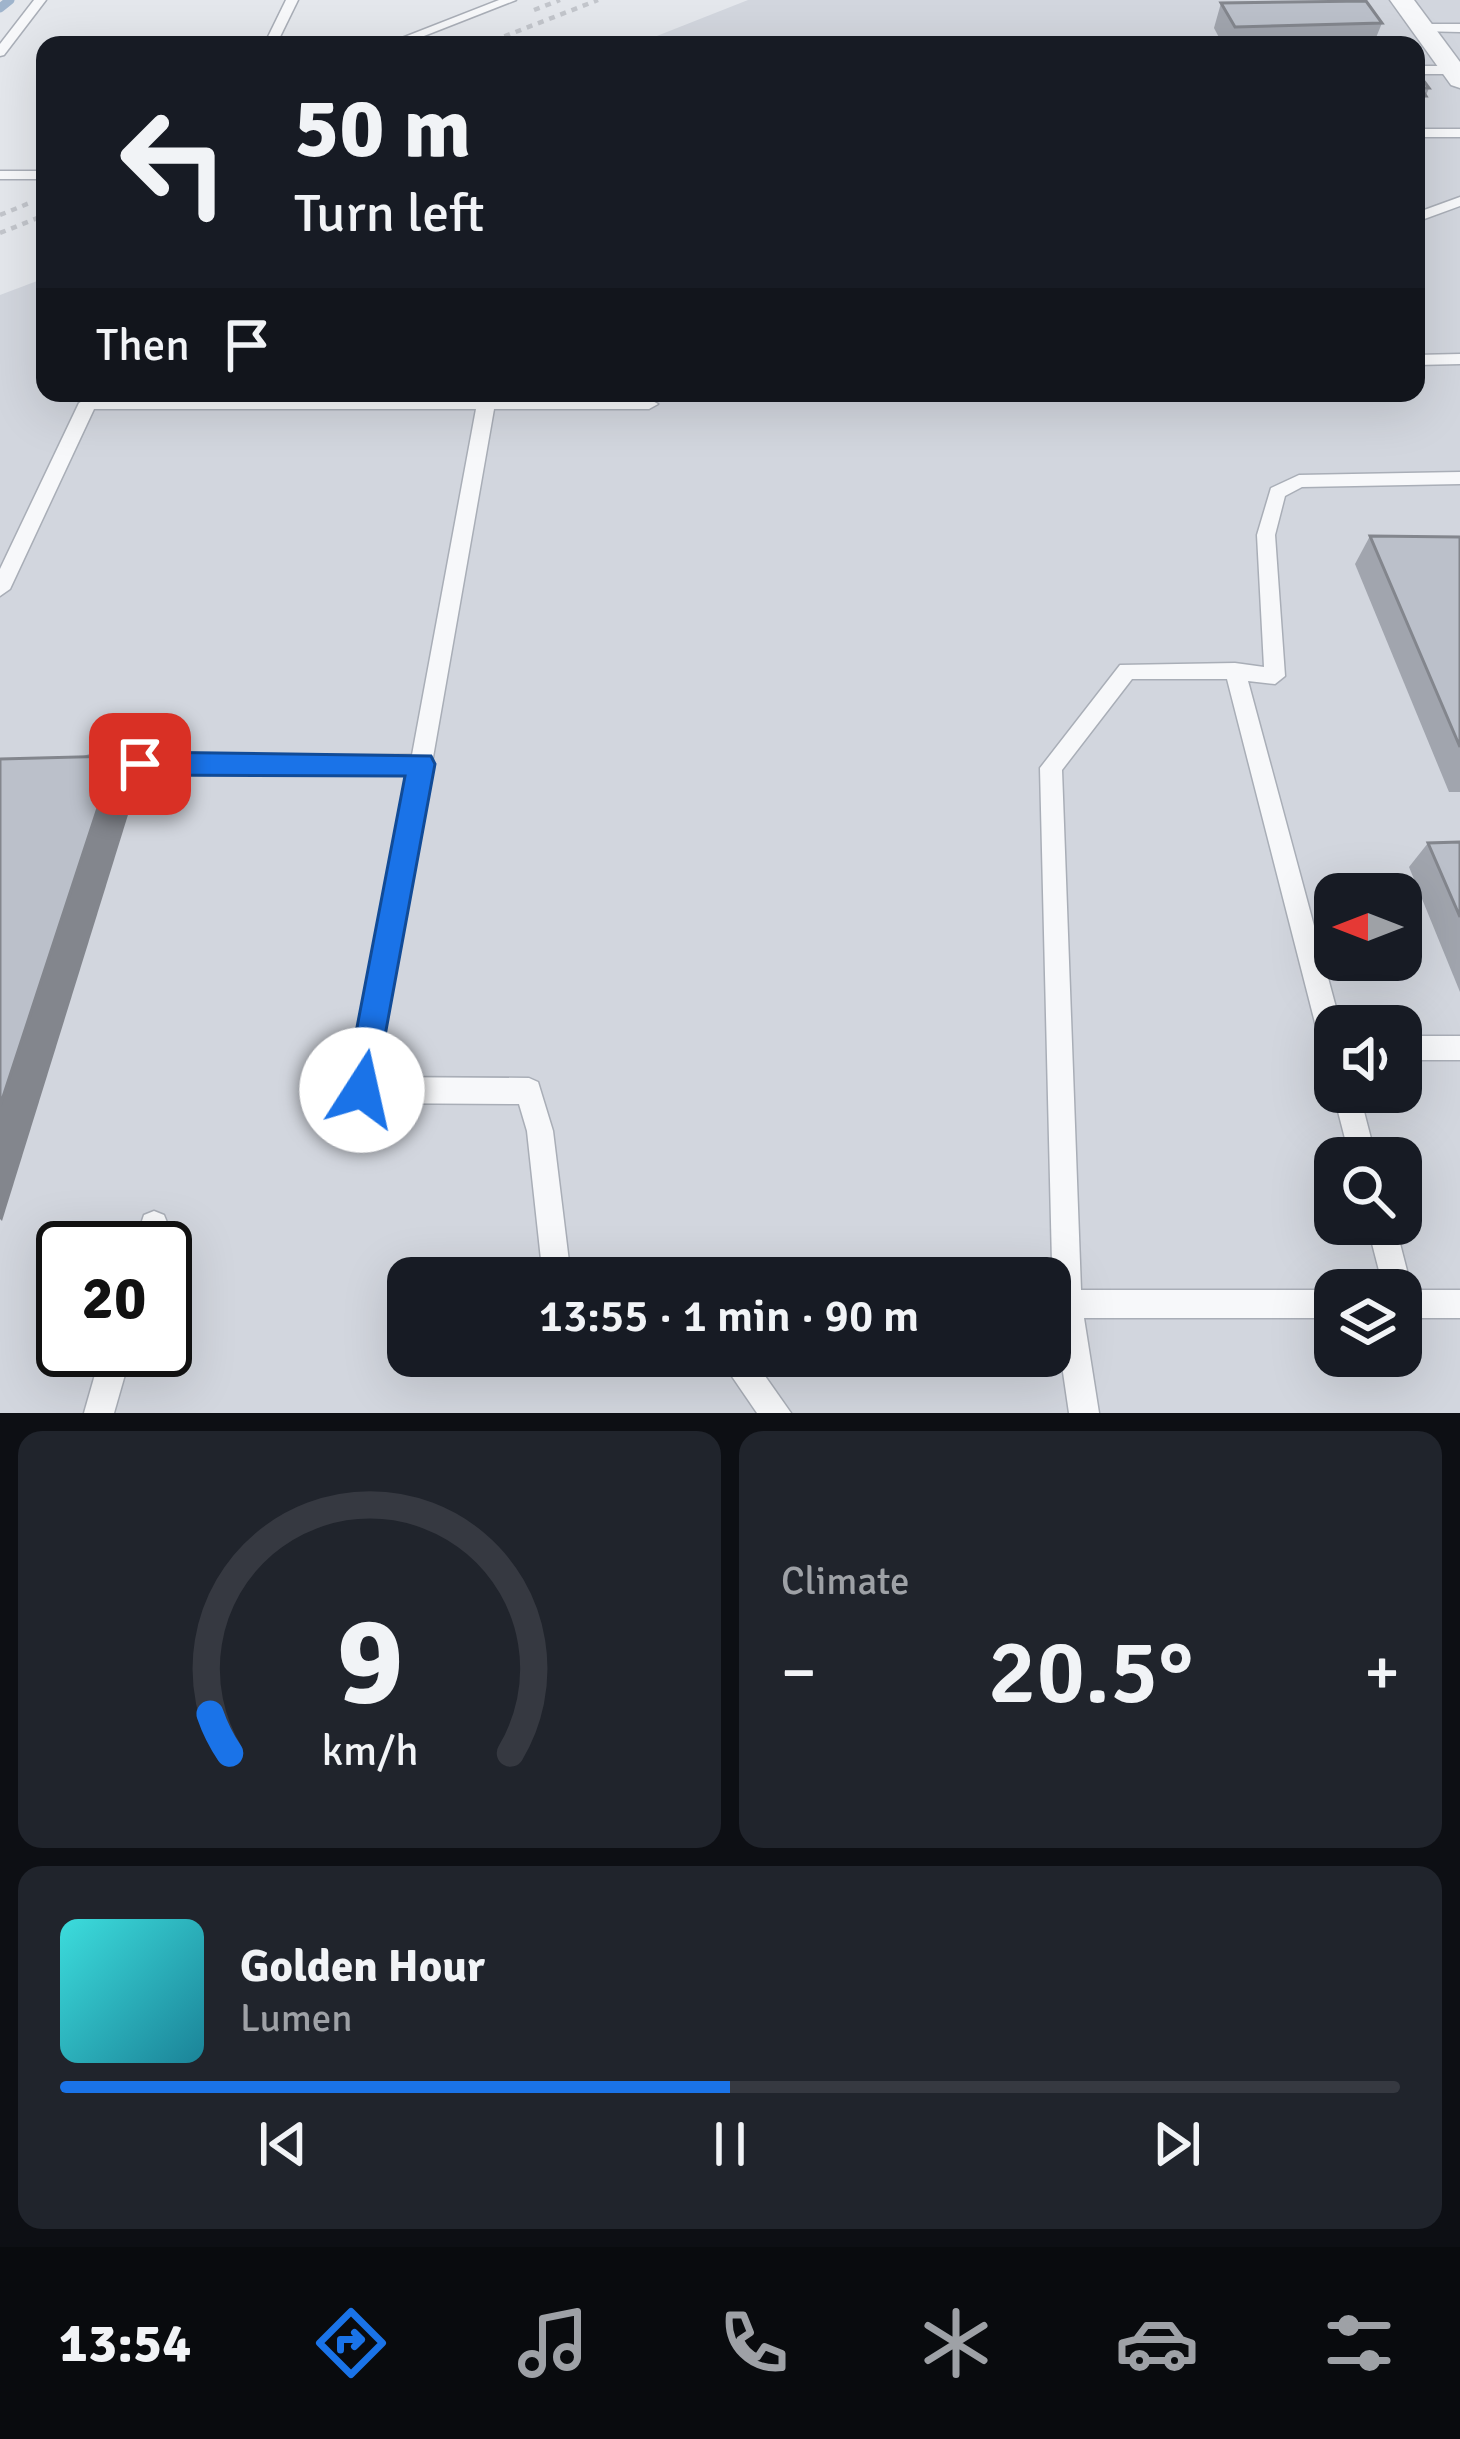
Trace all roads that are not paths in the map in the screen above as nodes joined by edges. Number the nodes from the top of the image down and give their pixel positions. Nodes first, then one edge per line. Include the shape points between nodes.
1 (40, 0) edge
2 (292, 0) edge
3 (510, 0) edge
4 (1402, 0) edge
5 (1423, 28) junction
6 (1460, 28) edge
7 (274, 36) edge
8 (414, 36) edge
9 (0, 52) edge
10 (1425, 71) edge
11 (1456, 75) edge
12 (1425, 133) edge
13 (1460, 133) edge
14 (0, 175) edge
15 (36, 175) edge
16 (1460, 201) edge
17 (1425, 215) edge
18 (1460, 359) edge
19 (1425, 360) edge
20 (486, 404) junction
21 (649, 404) dead end
22 (1460, 478) edge
23 (0, 589) edge
24 (1235, 671) junction
25 (70, 764) edge
26 (421, 764) junction
27 (1323, 1005) edge
28 (1422, 1048) edge
29 (1460, 1048) edge
30 (555, 1257) edge
31 (1066, 1257) edge
32 (1422, 1303) edge
33 (1071, 1304) edge
34 (1314, 1304) edge
35 (1460, 1304) edge
36 (1071, 1330) edge
37 (110, 1377) edge
38 (751, 1377) edge
39 (99, 1413) edge
40 (776, 1413) edge
41 (1084, 1413) edge

1 - 9 lane
2 - 7 lane
3 - 8 lane
4 - 5 street
5 - 6 lane
5 - 11 street
10 - 11 lane
12 - 13 lane
14 - 15 lane
16 - 17 lane
18 - 19 lane
20 - 21 lane
20 - 23 lane via 88,403
20 - 26 lane
22 - 24 lane via 1299,482 1277,492 1267,535 1275,676
24 - 27 lane
24 - 31 lane via 1127,671 1051,768
25 - 26 lane
26 - 30 lane via 362,1090 529,1091
28 - 29 lane
32 - 35 lane
33 - 34 lane
36 - 41 lane
37 - 39 lane
38 - 40 lane

